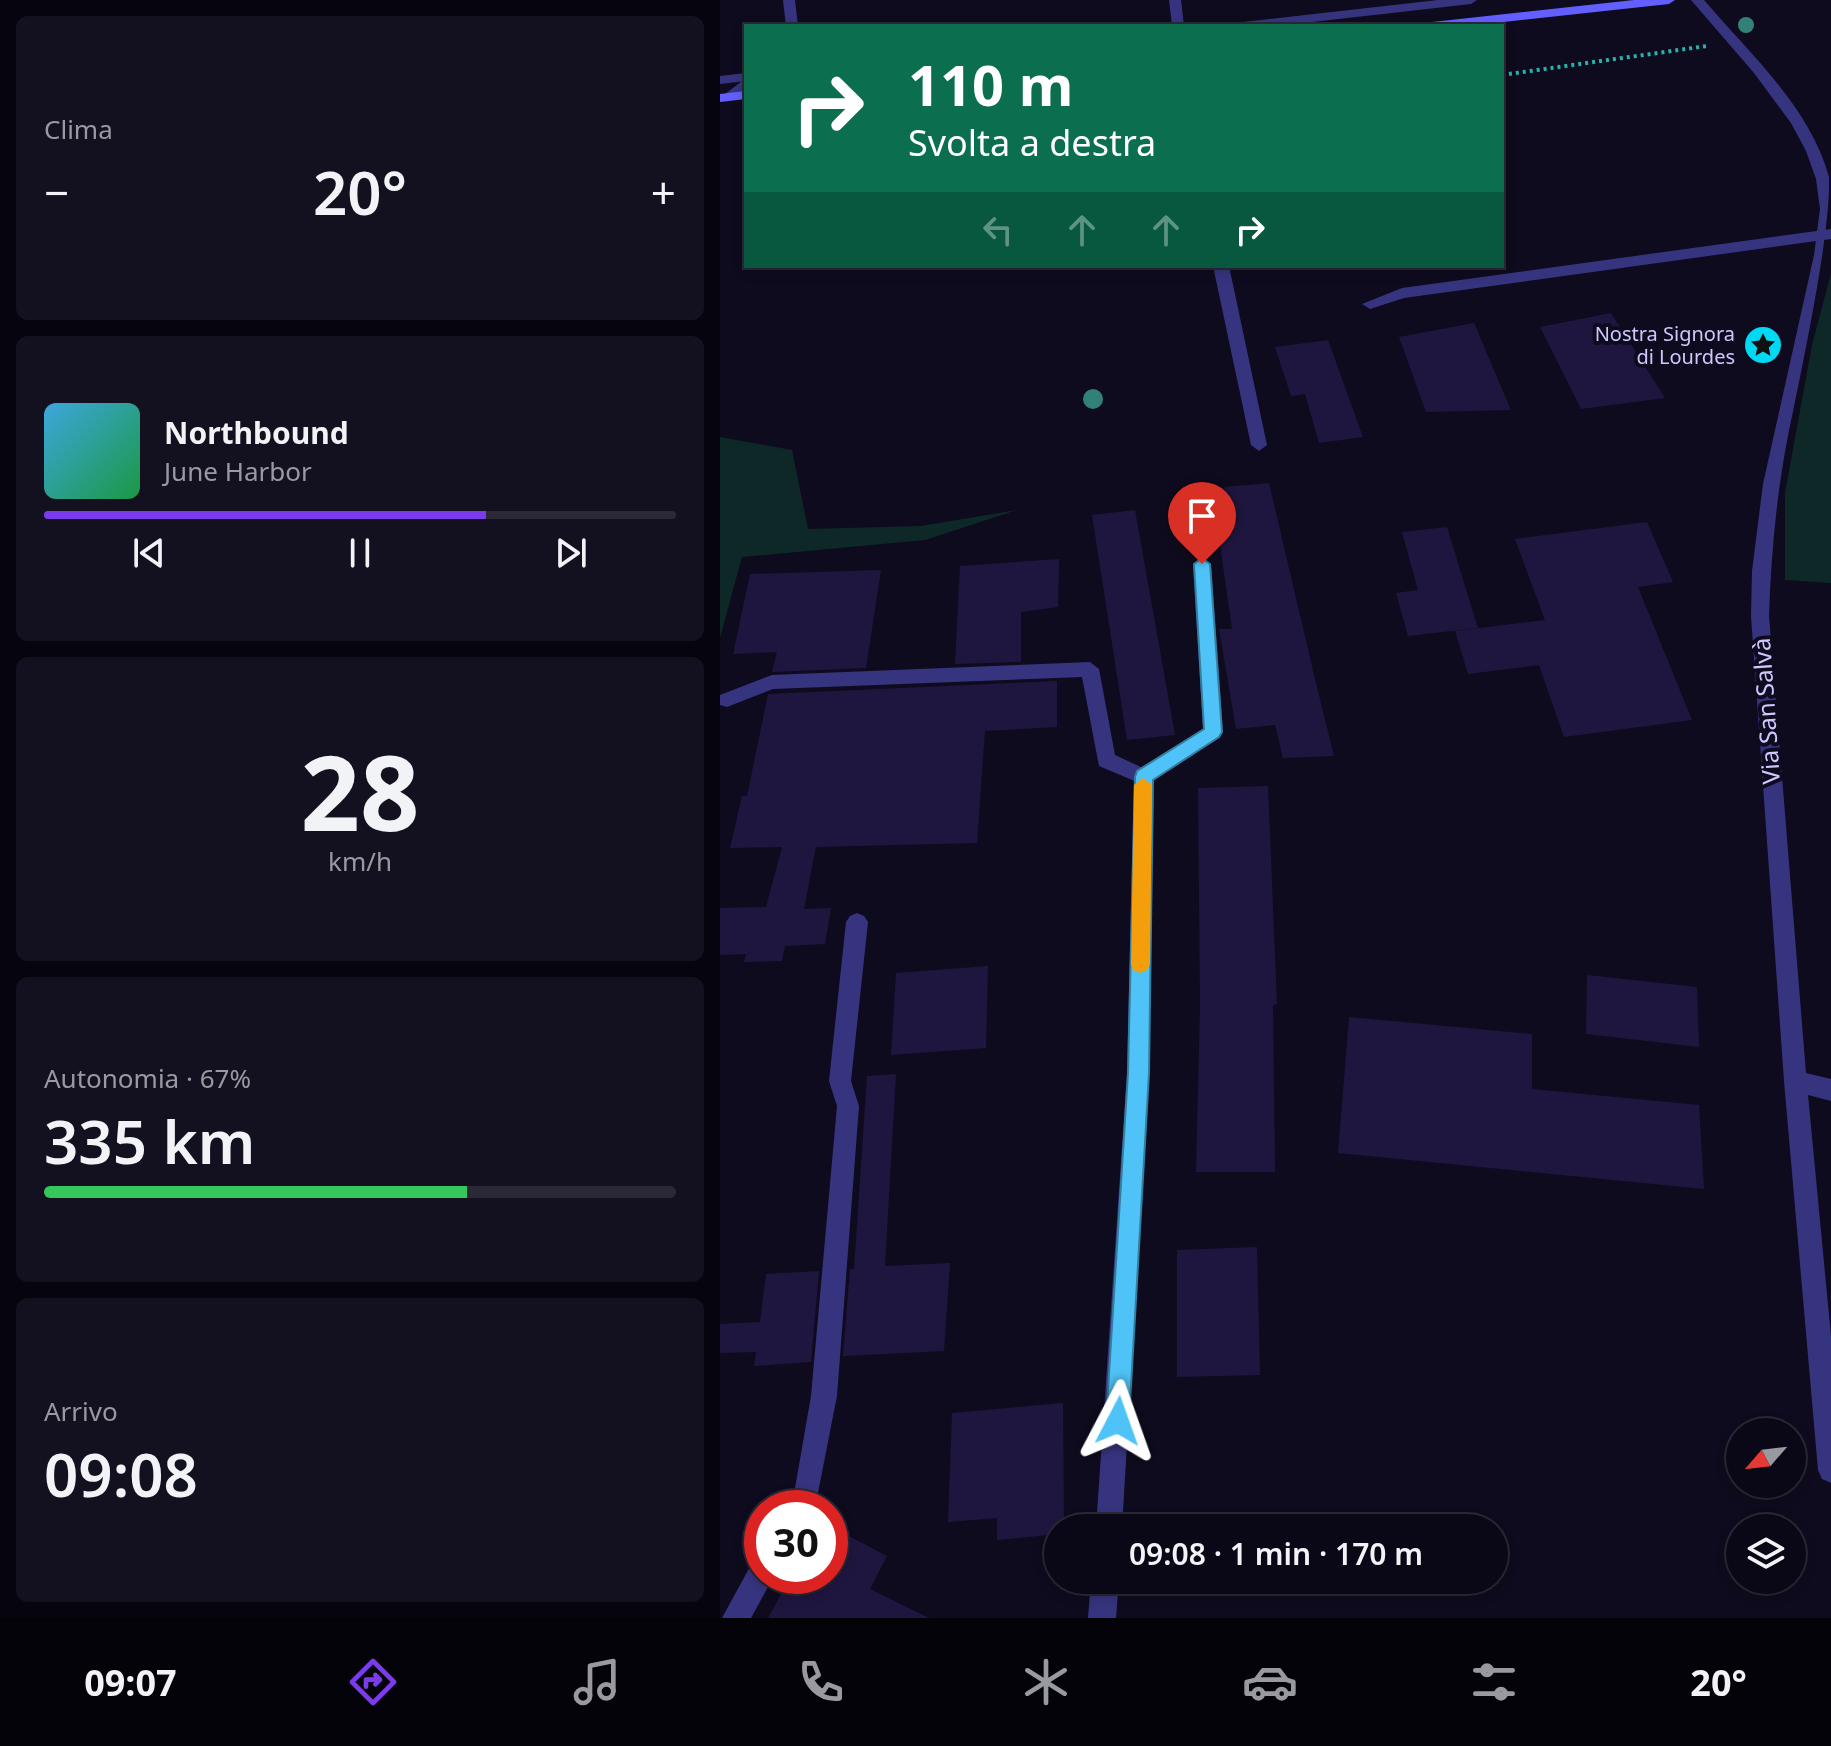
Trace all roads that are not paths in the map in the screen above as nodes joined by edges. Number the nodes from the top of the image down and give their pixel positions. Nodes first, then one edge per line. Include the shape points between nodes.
1 (789, 0) edge
2 (1175, 0) edge
3 (1471, 0) edge
4 (1669, 0) edge
5 (1697, 0) edge
6 (790, 24) edge
7 (1178, 24) edge
8 (1261, 24) edge
9 (1450, 24) edge
10 (720, 80) edge
11 (744, 80) edge
12 (744, 82) edge
13 (725, 97) edge
14 (1828, 234) edge
15 (1221, 268) edge
16 (1370, 304) dead end
17 (1259, 445) dead end
18 (1202, 564) dead end
19 (727, 700) dead end
20 (1144, 777) junction
21 (857, 922) dead end
22 (1795, 1081) junction
23 (1831, 1090) edge
24 (1830, 1459) edge
25 (1831, 1470) edge
26 (808, 1490) edge
27 (1110, 1514) edge
28 (750, 1594) edge
29 (1104, 1594) edge
30 (736, 1618) edge
31 (1102, 1618) edge

1 - 6 street
2 - 7 street
3 - 8 street
4 - 9 main road
5 - 14 street, Via San Salvà via 1792,115 1817,156
10 - 11 street
12 - 13 street
14 - 16 street via 1402,293
14 - 22 street, Via San Salvà via 1768,488 1760,564
15 - 17 street
18 - 20 street via 1213,732
19 - 20 street via 772,682 1090,669 1106,760
20 - 27 street via 1138,1073
21 - 26 street via 840,1081 848,1106 824,1396
22 - 23 street
22 - 24 street, Via San Salvà
24 - 25 street, Via San Salvà
28 - 30 street
29 - 31 street

